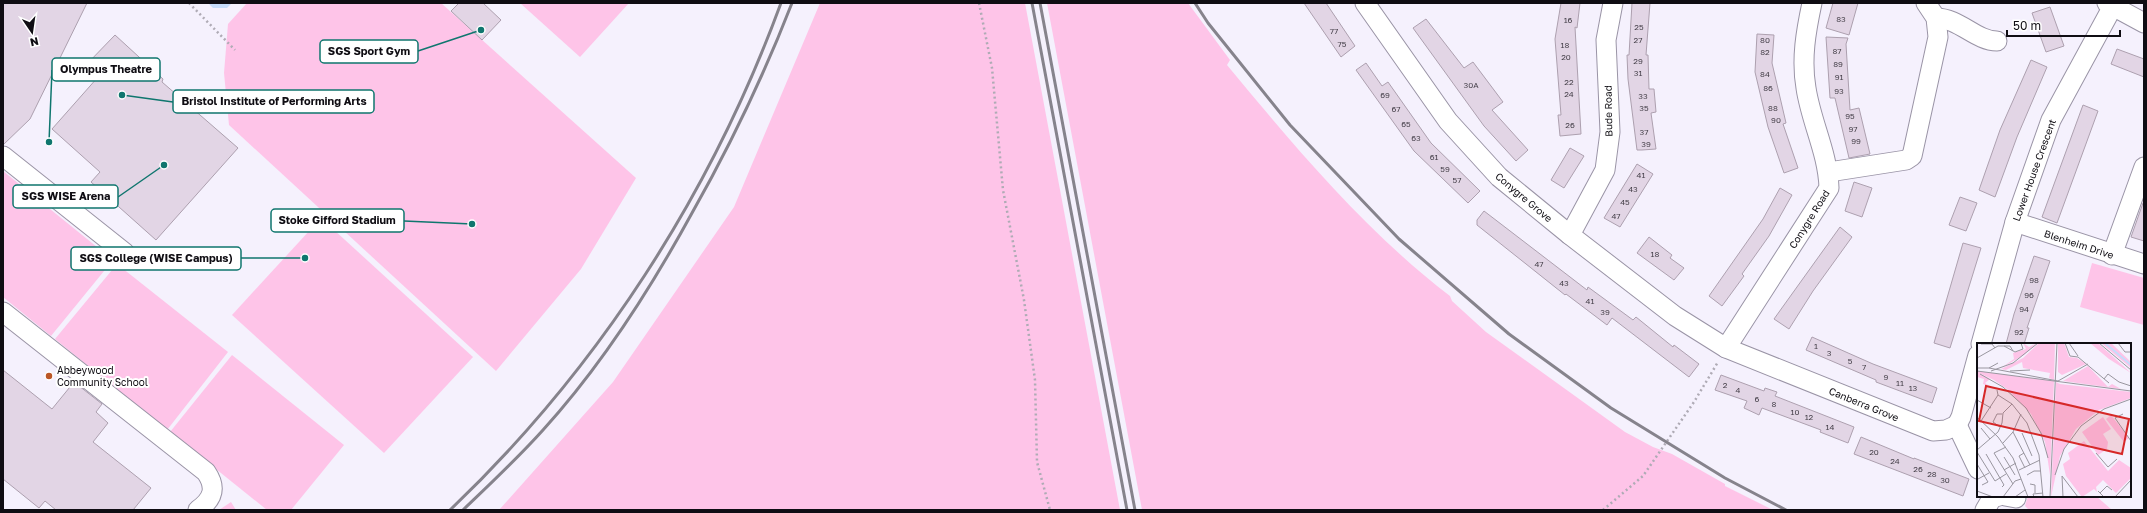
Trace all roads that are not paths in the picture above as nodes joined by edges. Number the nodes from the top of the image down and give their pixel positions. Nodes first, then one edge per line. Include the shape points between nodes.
1 (1365, 3) edge
2 (1613, 3) edge
3 (1812, 3) edge
4 (2110, 5) edge
5 (1931, 10) edge
6 (2144, 23) edge
7 (1997, 41) dead end
8 (3, 156) edge
9 (2144, 167) edge
10 (1828, 172) junction
11 (2015, 222) junction
12 (1570, 235) junction
13 (125, 254) dead end
14 (2112, 255) junction
15 (2144, 264) edge
16 (3, 312) edge
17 (1981, 343) edge
18 (1726, 348) junction
19 (1977, 360) edge
20 (1957, 425) junction
21 (1977, 467) edge
22 (198, 510) edge

1 - 12 street, Conygre Grove via 1448,120 1499,177
2 - 12 street, Bude Road via 1606,40 1610,132 1605,170
3 - 10 street, Conygre Road via 1804,38 1805,87
4 - 6 street
4 - 11 street, Lower House Crescent via 2051,120
5 - 7 street
5 - 10 street via 1937,41 1912,158
8 - 13 street
9 - 14 street
10 - 18 street, Conygre Road via 1829,188
11 - 14 street, Blenheim Drive
11 - 17 street, Lower House Crescent
12 - 18 street, Conygre Grove via 1675,316
14 - 15 street, Blenheim Drive
16 - 22 street via 206,472 212,482 213,492 208,503
18 - 20 street, Canberra Grove via 1934,431 1946,430
19 - 20 street
20 - 21 street

